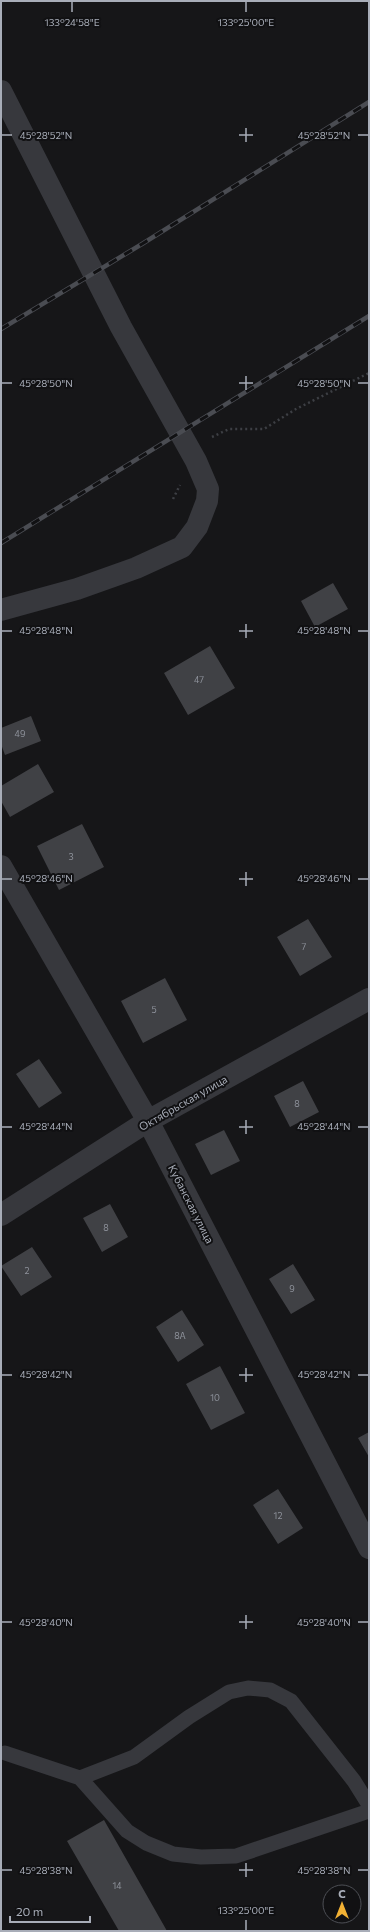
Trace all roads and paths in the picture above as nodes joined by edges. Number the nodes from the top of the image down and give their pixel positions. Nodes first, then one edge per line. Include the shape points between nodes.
1 (1, 91) edge
2 (369, 372) edge
3 (193, 455) junction
4 (173, 499) dead end
5 (1, 610) edge
6 (1, 866) edge
7 (369, 999) edge
8 (148, 1121) junction
9 (1, 1215) edge
10 (369, 1548) edge
11 (5, 1753) dead end
12 (80, 1778) junction
13 (369, 1805) edge
14 (369, 1811) edge

1 - 3 street via 121,327
2 - 3 path via 296,409 264,429 229,429 206,440
3 - 4 path
3 - 5 street via 208,489 207,501 197,527 182,547 136,568 77,589
6 - 8 street, Кубанская улица
7 - 8 street, Октябрьская улица
8 - 9 street, Октябрьская улица
8 - 10 street, Кубанская улица
11 - 12 lane
12 - 13 lane via 134,1757 229,1692 248,1688 270,1690 291,1701 354,1781
12 - 14 lane via 127,1831 146,1843 173,1854 201,1857 236,1856

